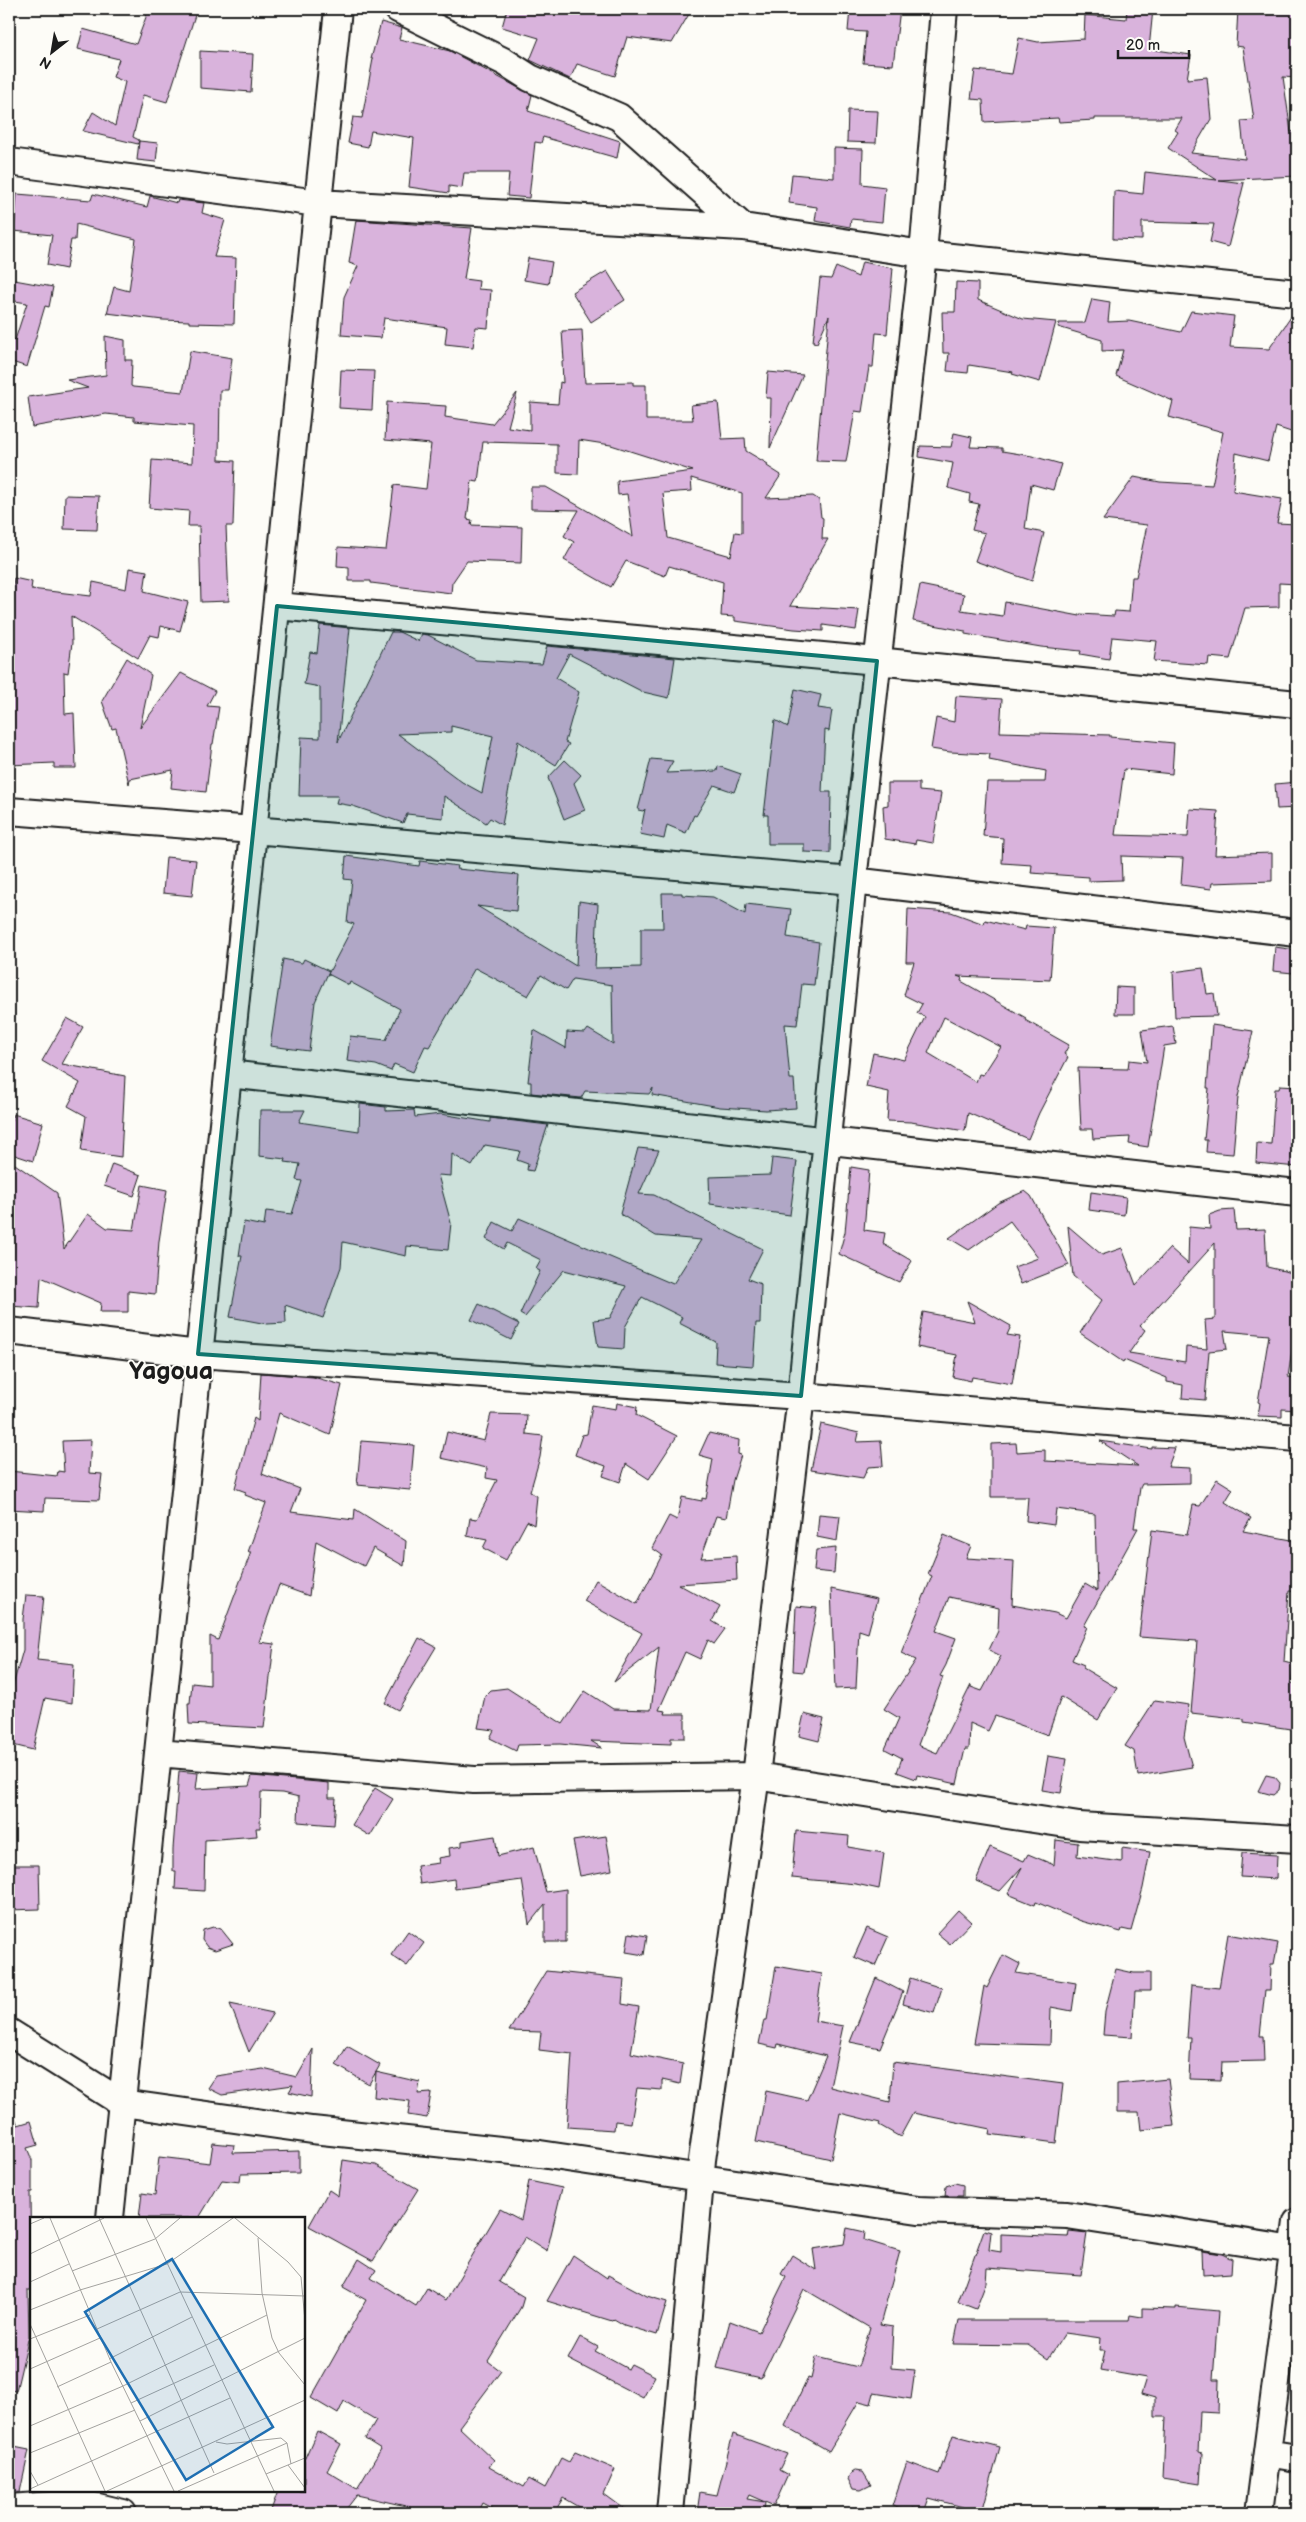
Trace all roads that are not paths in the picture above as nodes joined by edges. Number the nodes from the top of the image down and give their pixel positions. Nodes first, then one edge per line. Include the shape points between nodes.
1 (338, 9) edge
2 (398, 9) edge
3 (944, 9) edge
4 (9, 162) edge
5 (318, 203) junction
6 (743, 227) junction
7 (923, 254) junction
8 (1297, 293) edge
9 (277, 606) junction
10 (877, 661) junction
11 (1297, 704) edge
12 (9, 811) edge
13 (254, 830) junction
14 (853, 881) junction
15 (1297, 933) edge
16 (228, 1074) junction
17 (826, 1139) junction
18 (1297, 1193) edge
19 (9, 1331) edge
20 (198, 1354) junction
21 (801, 1396) junction
22 (1297, 1438) edge
23 (158, 1754) junction
24 (756, 1776) junction
25 (1297, 1839) edge
26 (9, 2032) edge
27 (122, 2103) junction
28 (700, 2178) junction
29 (110, 2217) edge
30 (1297, 2222) edge
31 (1294, 2250) junction
32 (1267, 2453) junction
33 (1297, 2458) edge
34 (81, 2502) edge
35 (9, 2508) edge
36 (123, 2513) edge
37 (670, 2513) edge
38 (1259, 2513) edge

1 - 5 street
2 - 6 street via 505,62 530,78 619,117
3 - 7 street
4 - 5 street
5 - 6 street
5 - 9 street
6 - 7 street
7 - 8 street
7 - 10 street
9 - 10 street
9 - 13 street
10 - 11 street
10 - 14 street
12 - 13 street
13 - 14 street
13 - 16 street
14 - 15 street
14 - 17 street
16 - 17 street
16 - 20 street
17 - 18 street
17 - 21 street
19 - 20 street
20 - 21 street
20 - 23 street
21 - 22 street
21 - 24 street
23 - 24 street via 474,1780
23 - 27 street
24 - 25 street via 1079,1826
24 - 28 street
26 - 27 street
27 - 28 street via 312,2130 540,2154
27 - 29 street
28 - 31 street via 918,2210 1067,2215
28 - 37 street
30 - 31 street
31 - 32 street
32 - 33 street
32 - 38 street
34 - 35 street
34 - 36 street

